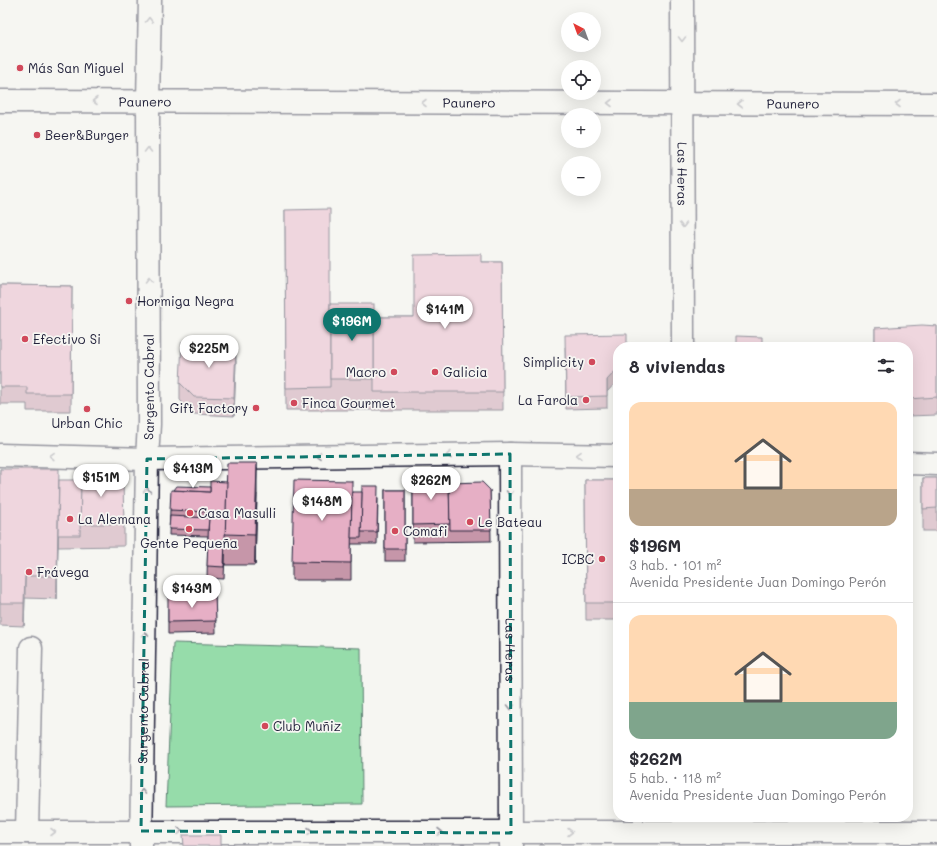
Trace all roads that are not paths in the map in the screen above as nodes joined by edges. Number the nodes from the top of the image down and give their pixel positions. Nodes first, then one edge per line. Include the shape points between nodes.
1 (150, 0) edge
2 (682, 0) edge
3 (0, 101) edge
4 (148, 102) junction
5 (683, 104) junction
6 (937, 104) edge
7 (683, 342) edge
8 (510, 454) junction
9 (0, 455) edge
10 (613, 456) edge
11 (147, 459) junction
12 (913, 463) edge
13 (937, 464) edge
14 (31, 648) dead end
15 (0, 832) edge
16 (27, 832) junction
17 (937, 832) edge
18 (141, 839) edge
19 (511, 839) edge

4 -> 1 street, Sargento Cabral
2 -> 5 street, Las Heras
4 -> 3 street, Paunero
5 -> 4 street, Paunero
11 -> 4 street, Sargento Cabral
6 -> 5 street, Paunero
5 -> 7 street, Las Heras
10 -> 8 street
8 -> 11 street
8 -> 19 street, Las Heras
11 -> 9 street
18 -> 11 street, Sargento Cabral
12 - 13 street
14 - 16 street
15 - 16 street
16 -> 18 street
19 -> 17 street
18 -> 19 street

